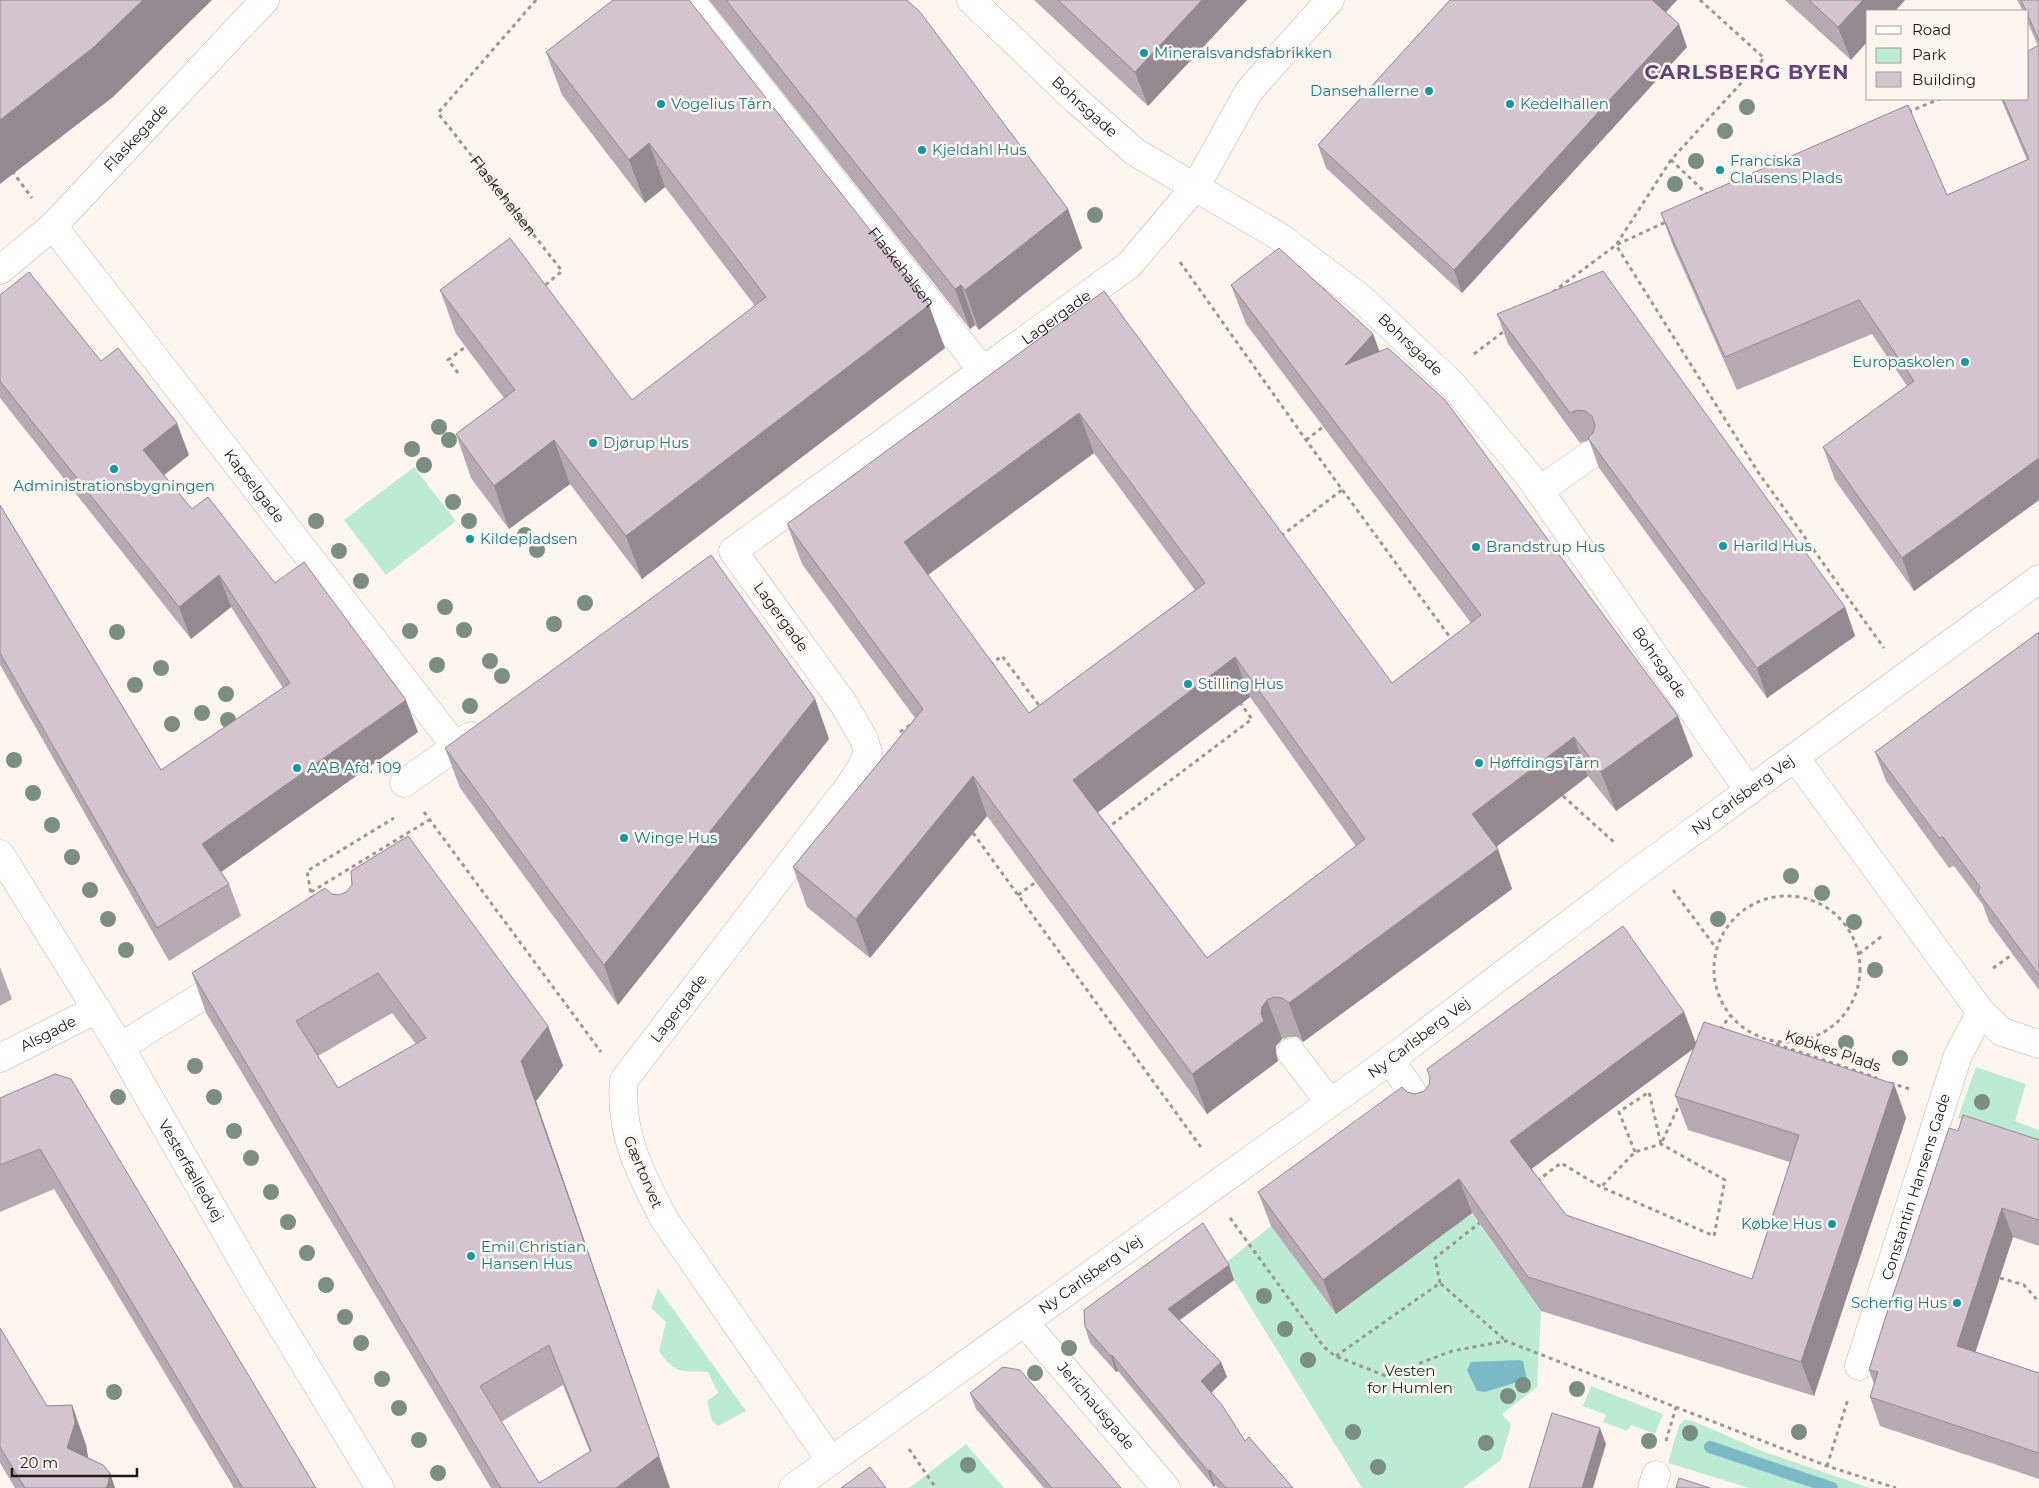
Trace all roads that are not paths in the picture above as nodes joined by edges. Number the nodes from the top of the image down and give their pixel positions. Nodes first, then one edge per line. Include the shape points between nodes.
1 (265, 0) edge
2 (690, 0) edge
3 (971, 0) edge
4 (1330, 0) edge
5 (1196, 186) junction
6 (53, 226) junction
7 (0, 270) edge
8 (983, 370) junction
9 (1590, 456) edge
10 (1539, 491) junction
11 (733, 550) junction
12 (710, 567) edge
13 (2038, 580) edge
14 (488, 724) edge
15 (456, 747) junction
16 (1796, 757) junction
17 (404, 783) road end
18 (1749, 791) junction
19 (0, 854) edge
20 (251, 965) edge
21 (97, 1009) junction
22 (1981, 1012) junction
23 (2039, 1044) edge
24 (120, 1047) junction
25 (1291, 1052) edge
26 (0, 1058) edge
27 (1390, 1060) junction
28 (624, 1080) joint
29 (1330, 1102) junction
30 (1426, 1113) edge
31 (1025, 1323) junction
32 (1859, 1366) road end
33 (831, 1461) junction
34 (380, 1488) edge
35 (793, 1488) edge
36 (1166, 1488) edge

1 - 6 street, Flaskegade
2 - 8 street, Flaskehalsen
3 - 5 street, Bohrsgade via 1135,152
4 - 5 street via 1249,91
5 - 8 street, Lagergade via 1129,264
5 - 10 street, Bohrsgade via 1280,237 1362,299 1445,378
6 - 7 street, Flaskegade
6 - 15 street, Kapselgade
8 - 11 street, Lagergade
9 - 10 street
10 - 18 street, Bohrsgade
11 - 12 street
11 - 28 street, Lagergade via 843,703 864,739 868,753 850,785
13 - 16 street, Ny Carlsberg Vej
14 - 15 street
15 - 17 street
16 - 18 street, Ny Carlsberg Vej
16 - 22 street
18 - 27 street, Ny Carlsberg Vej
19 - 21 street, Vesterfælledvej
20 - 24 street
21 - 24 street, Vesterfælledvej
21 - 26 street, Alsgade
22 - 23 street via 2002,1032
22 - 32 street, Constantin Hansens Gade via 1958,1055
24 - 34 street, Vesterfælledvej via 253,1279
25 - 29 street
27 - 29 street, Ny Carlsberg Vej
27 - 30 street
28 - 33 street, Gærtorvet via 622,1098 626,1131 645,1183 664,1219
29 - 31 street, Ny Carlsberg Vej
31 - 33 street, Ny Carlsberg Vej
31 - 36 street, Jerichausgade
33 - 35 street, Ny Carlsberg Vej

